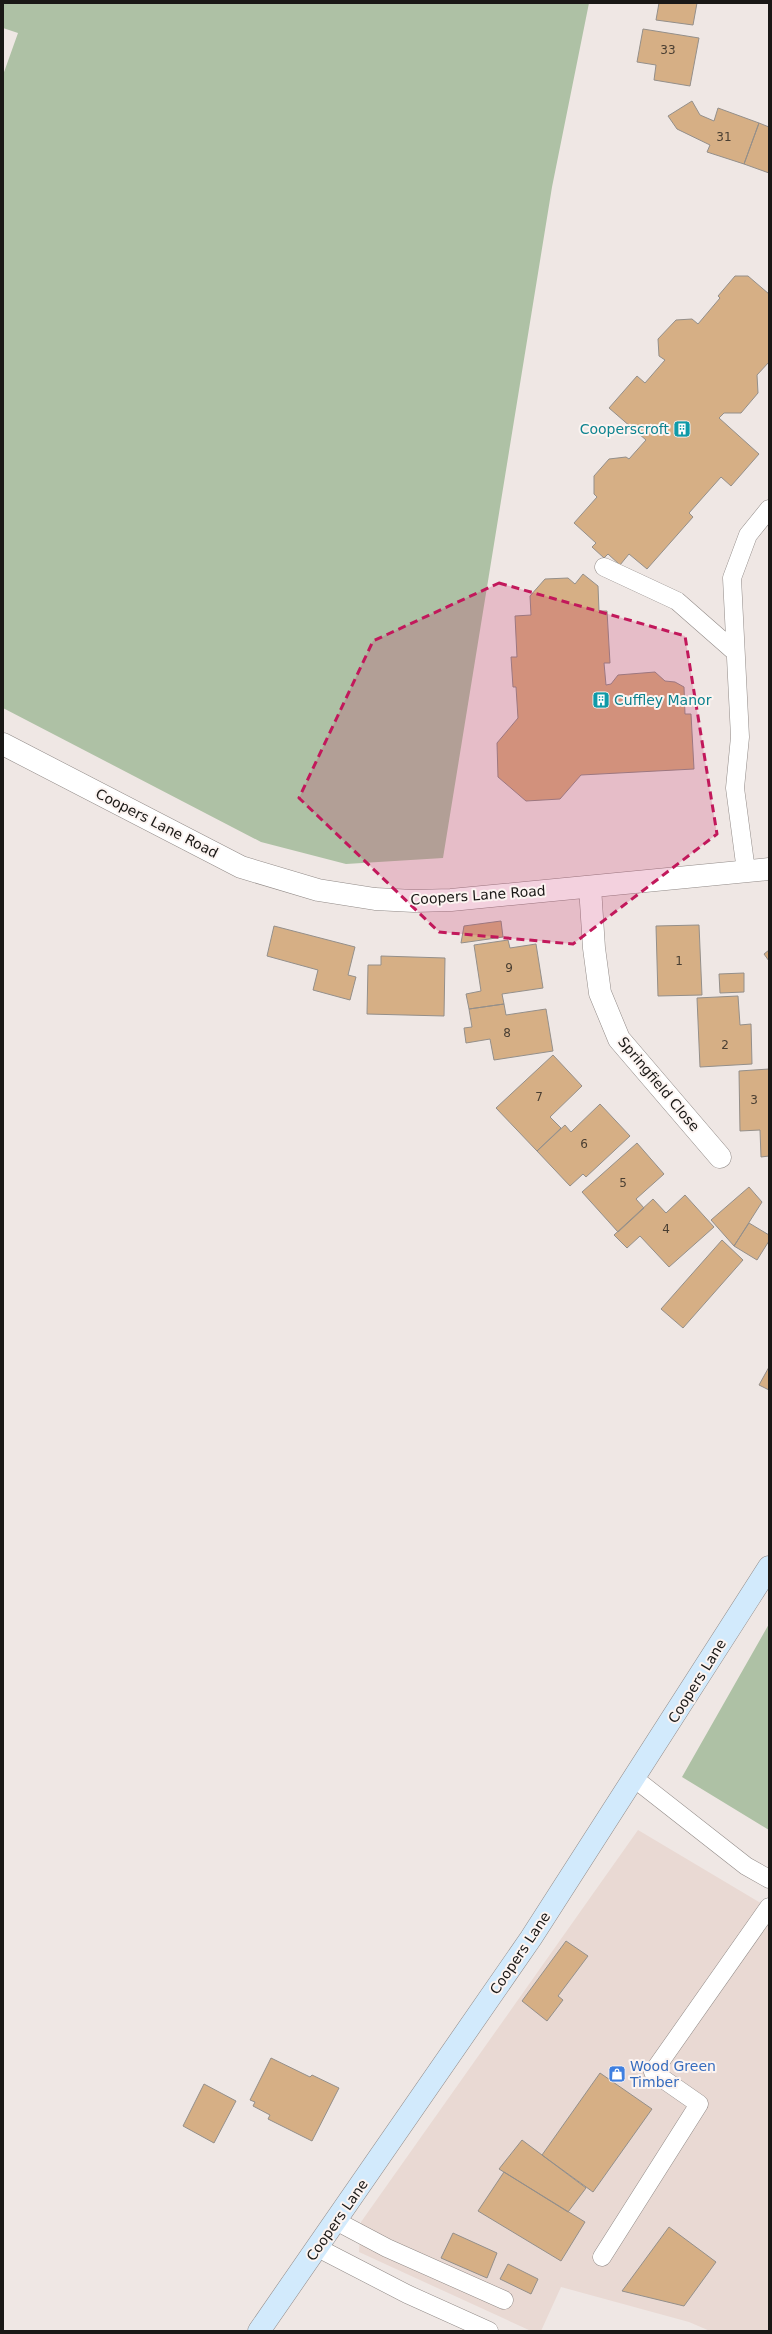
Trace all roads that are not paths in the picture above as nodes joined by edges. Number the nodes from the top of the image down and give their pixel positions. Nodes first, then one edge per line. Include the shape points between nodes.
1 (769, 509) edge
2 (604, 567) dead end
3 (734, 651) junction
4 (3, 744) edge
5 (769, 869) edge
6 (746, 871) junction
7 (590, 887) junction
8 (720, 1157) dead end
9 (769, 1567) edge
10 (635, 1779) junction
11 (769, 1879) edge
12 (769, 1907) edge
13 (336, 2221) junction
14 (318, 2248) junction
15 (602, 2257) dead end
16 (504, 2300) dead end
17 (259, 2331) edge
18 (489, 2331) edge

1 - 3 lane via 748,535 732,578
2 - 3 lane via 677,601
3 - 6 lane via 740,737 735,788
4 - 7 street, Coopers Lane Road via 241,867 318,890 376,899 414,901
5 - 6 street, Coopers Lane Road
6 - 7 street, Coopers Lane Road
7 - 8 street, Springfield Close via 600,993 619,1039
9 - 10 main road, Coopers Lane
10 - 11 lane via 746,1866
10 - 13 main road, Coopers Lane via 532,1938
12 - 15 lane via 653,2072 699,2104
13 - 14 main road, Coopers Lane
13 - 16 lane via 387,2248
14 - 17 main road, Coopers Lane
14 - 18 lane via 407,2294

